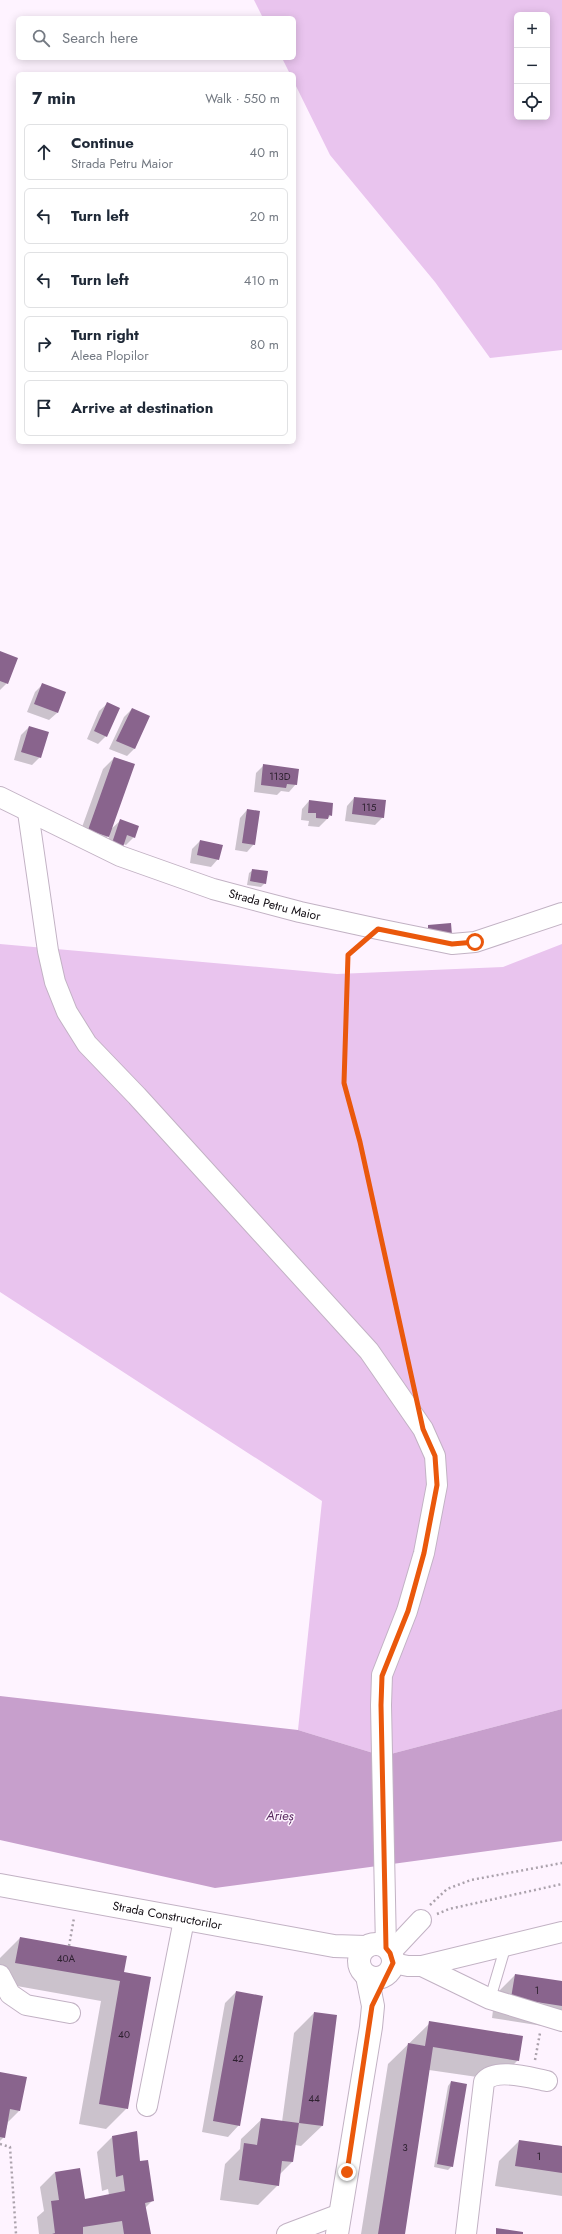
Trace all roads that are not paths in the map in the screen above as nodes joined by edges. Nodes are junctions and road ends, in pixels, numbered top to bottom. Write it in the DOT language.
graph roads {
  1 [pos="0,797"];
  2 [pos="28,812"];
  3 [pos="562,913"];
  4 [pos="0,1885"];
  5 [pos="184,1920"];
  6 [pos="421,1920"];
  7 [pos="562,1932"];
  8 [pos="506,1945"];
  9 [pos="379,1961"];
  10 [pos="422,1966"];
  11 [pos="0,1975"];
  12 [pos="490,1999"];
  13 [pos="70,2014"];
  14 [pos="553,2019"];
  15 [pos="539,2079"];
  16 [pos="147,2106"];
  17 [pos="338,2224"];
  18 [pos="287,2234"];
  19 [pos="466,2234"];
  1 -- 2 [label="street, Strada Petru Maior"];
  2 -- 3 [label="street, Strada Petru Maior"];
  2 -- 9 [label="street"];
  4 -- 5 [label="street, Strada Constructorilor"];
  5 -- 9 [label="street, Strada Constructorilor"];
  5 -- 16 [label="street"];
  6 -- 9 [label="street"];
  7 -- 8 [label="street"];
  8 -- 10 [label="street"];
  8 -- 12 [label="lane"];
  9 -- 10 [label="street"];
  9 -- 17 [label="street"];
  10 -- 12 [label="street"];
  11 -- 13 [label="street"];
  12 -- 14 [label="street"];
  15 -- 19 [label="street"];
  17 -- 18 [label="street"];
}
